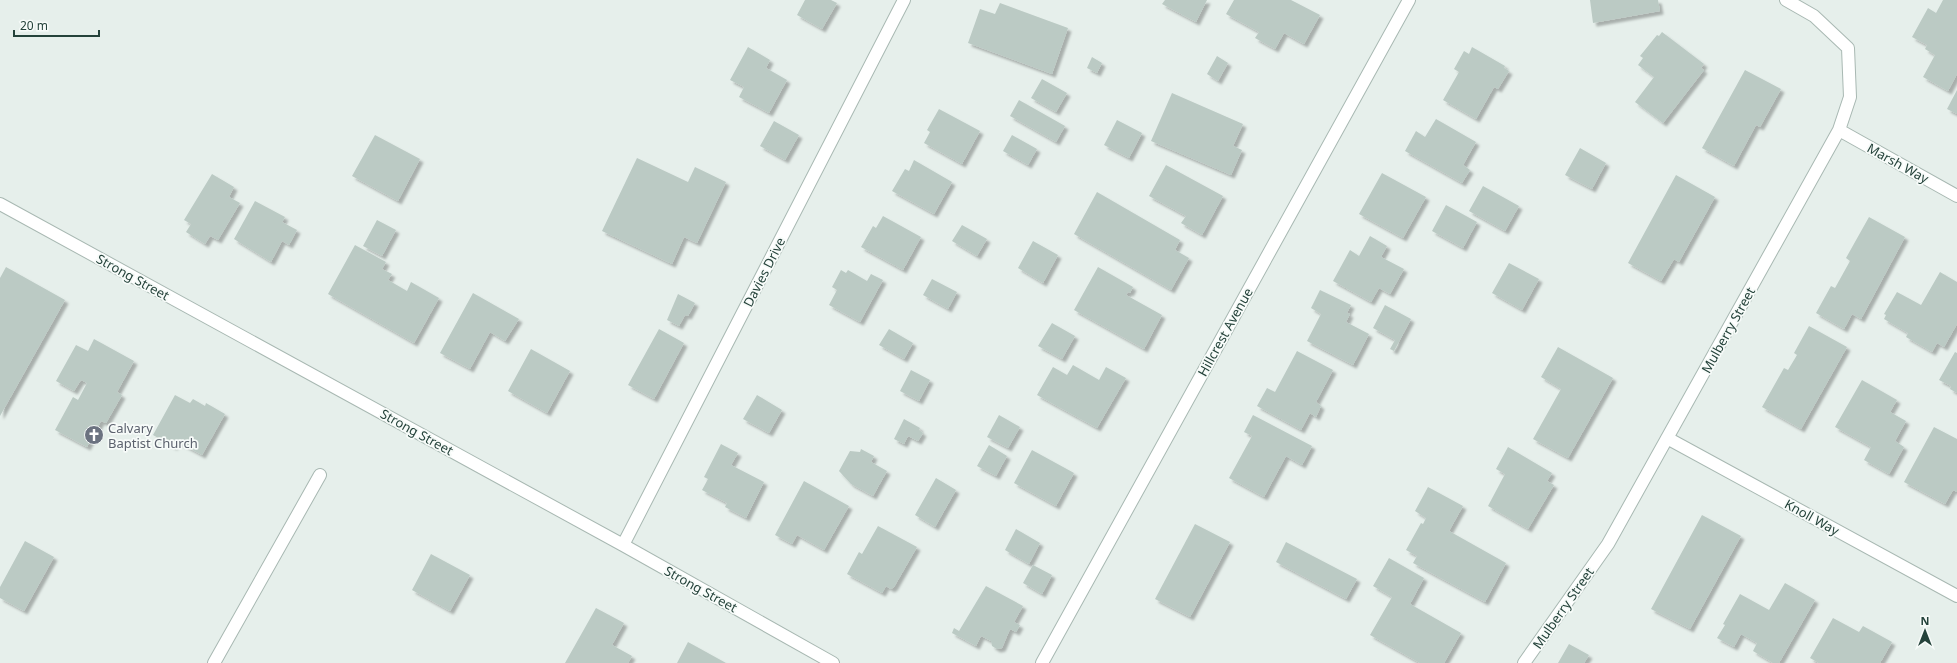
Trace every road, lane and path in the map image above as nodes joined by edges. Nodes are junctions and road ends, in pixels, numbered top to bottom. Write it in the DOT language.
graph roads {
  1 [pos="904,0"];
  2 [pos="1409,0"];
  3 [pos="1786,0"];
  4 [pos="1839,130"];
  5 [pos="1957,196"];
  6 [pos="0,204"];
  7 [pos="1667,438"];
  8 [pos="320,475"];
  9 [pos="623,545"];
  10 [pos="1957,596"];
  11 [pos="214,663"];
  12 [pos="833,663"];
  13 [pos="1042,663"];
  14 [pos="1524,663"];
  1 -- 9 [label="street, Davies Drive"];
  2 -- 13 [label="street, Hillcrest Avenue"];
  3 -- 4 [label="street, Mulberry Street"];
  4 -- 5 [label="street, Marsh Way"];
  4 -- 7 [label="street, Mulberry Street"];
  6 -- 9 [label="street, Strong Street"];
  7 -- 10 [label="street, Knoll Way"];
  7 -- 14 [label="street, Mulberry Street"];
  8 -- 11 [label="street"];
  9 -- 12 [label="street, Strong Street"];
}
